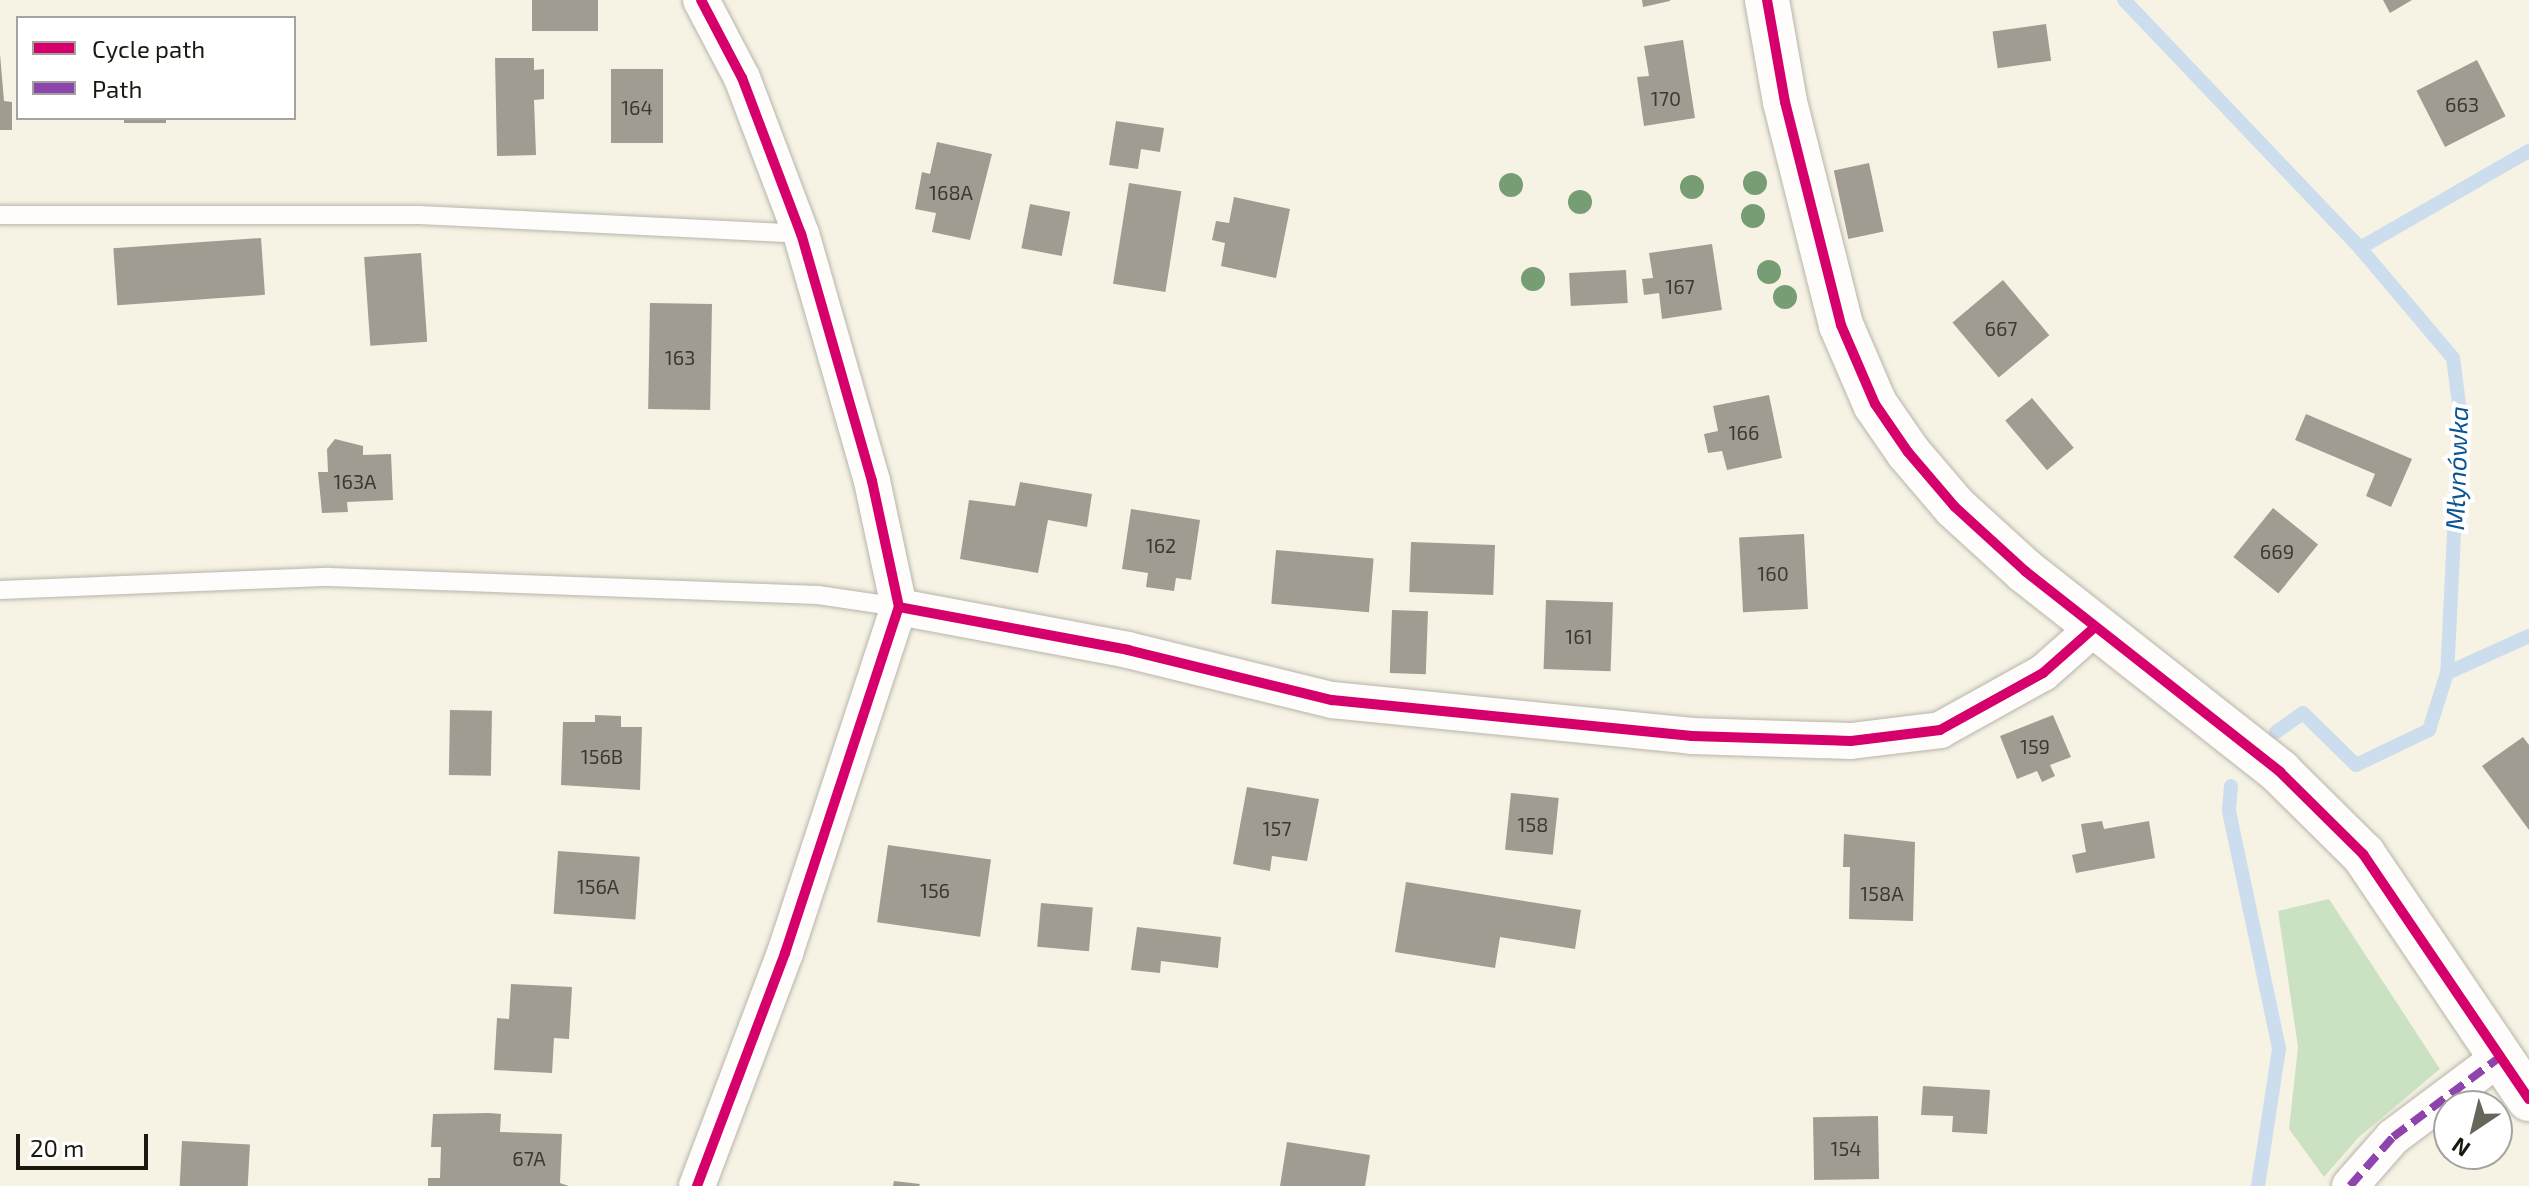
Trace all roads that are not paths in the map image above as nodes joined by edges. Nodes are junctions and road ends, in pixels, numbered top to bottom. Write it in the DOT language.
graph roads {
  1 [pos="701,0"];
  2 [pos="1767,0"];
  3 [pos="0,215"];
  4 [pos="801,234"];
  5 [pos="0,590"];
  6 [pos="899,607"];
  7 [pos="2095,627"];
  8 [pos="2500,1057"];
  9 [pos="2529,1099"];
  10 [pos="697,1186"];
  11 [pos="2350,1186"];
  1 -- 4 [label="street"];
  2 -- 7 [label="street"];
  3 -- 4 [label="lane"];
  4 -- 6 [label="street"];
  5 -- 6 [label="lane"];
  6 -- 7 [label="street"];
  6 -- 10 [label="street"];
  7 -- 8 [label="street"];
  8 -- 9 [label="street"];
  8 -- 11 [label="street"];
}
